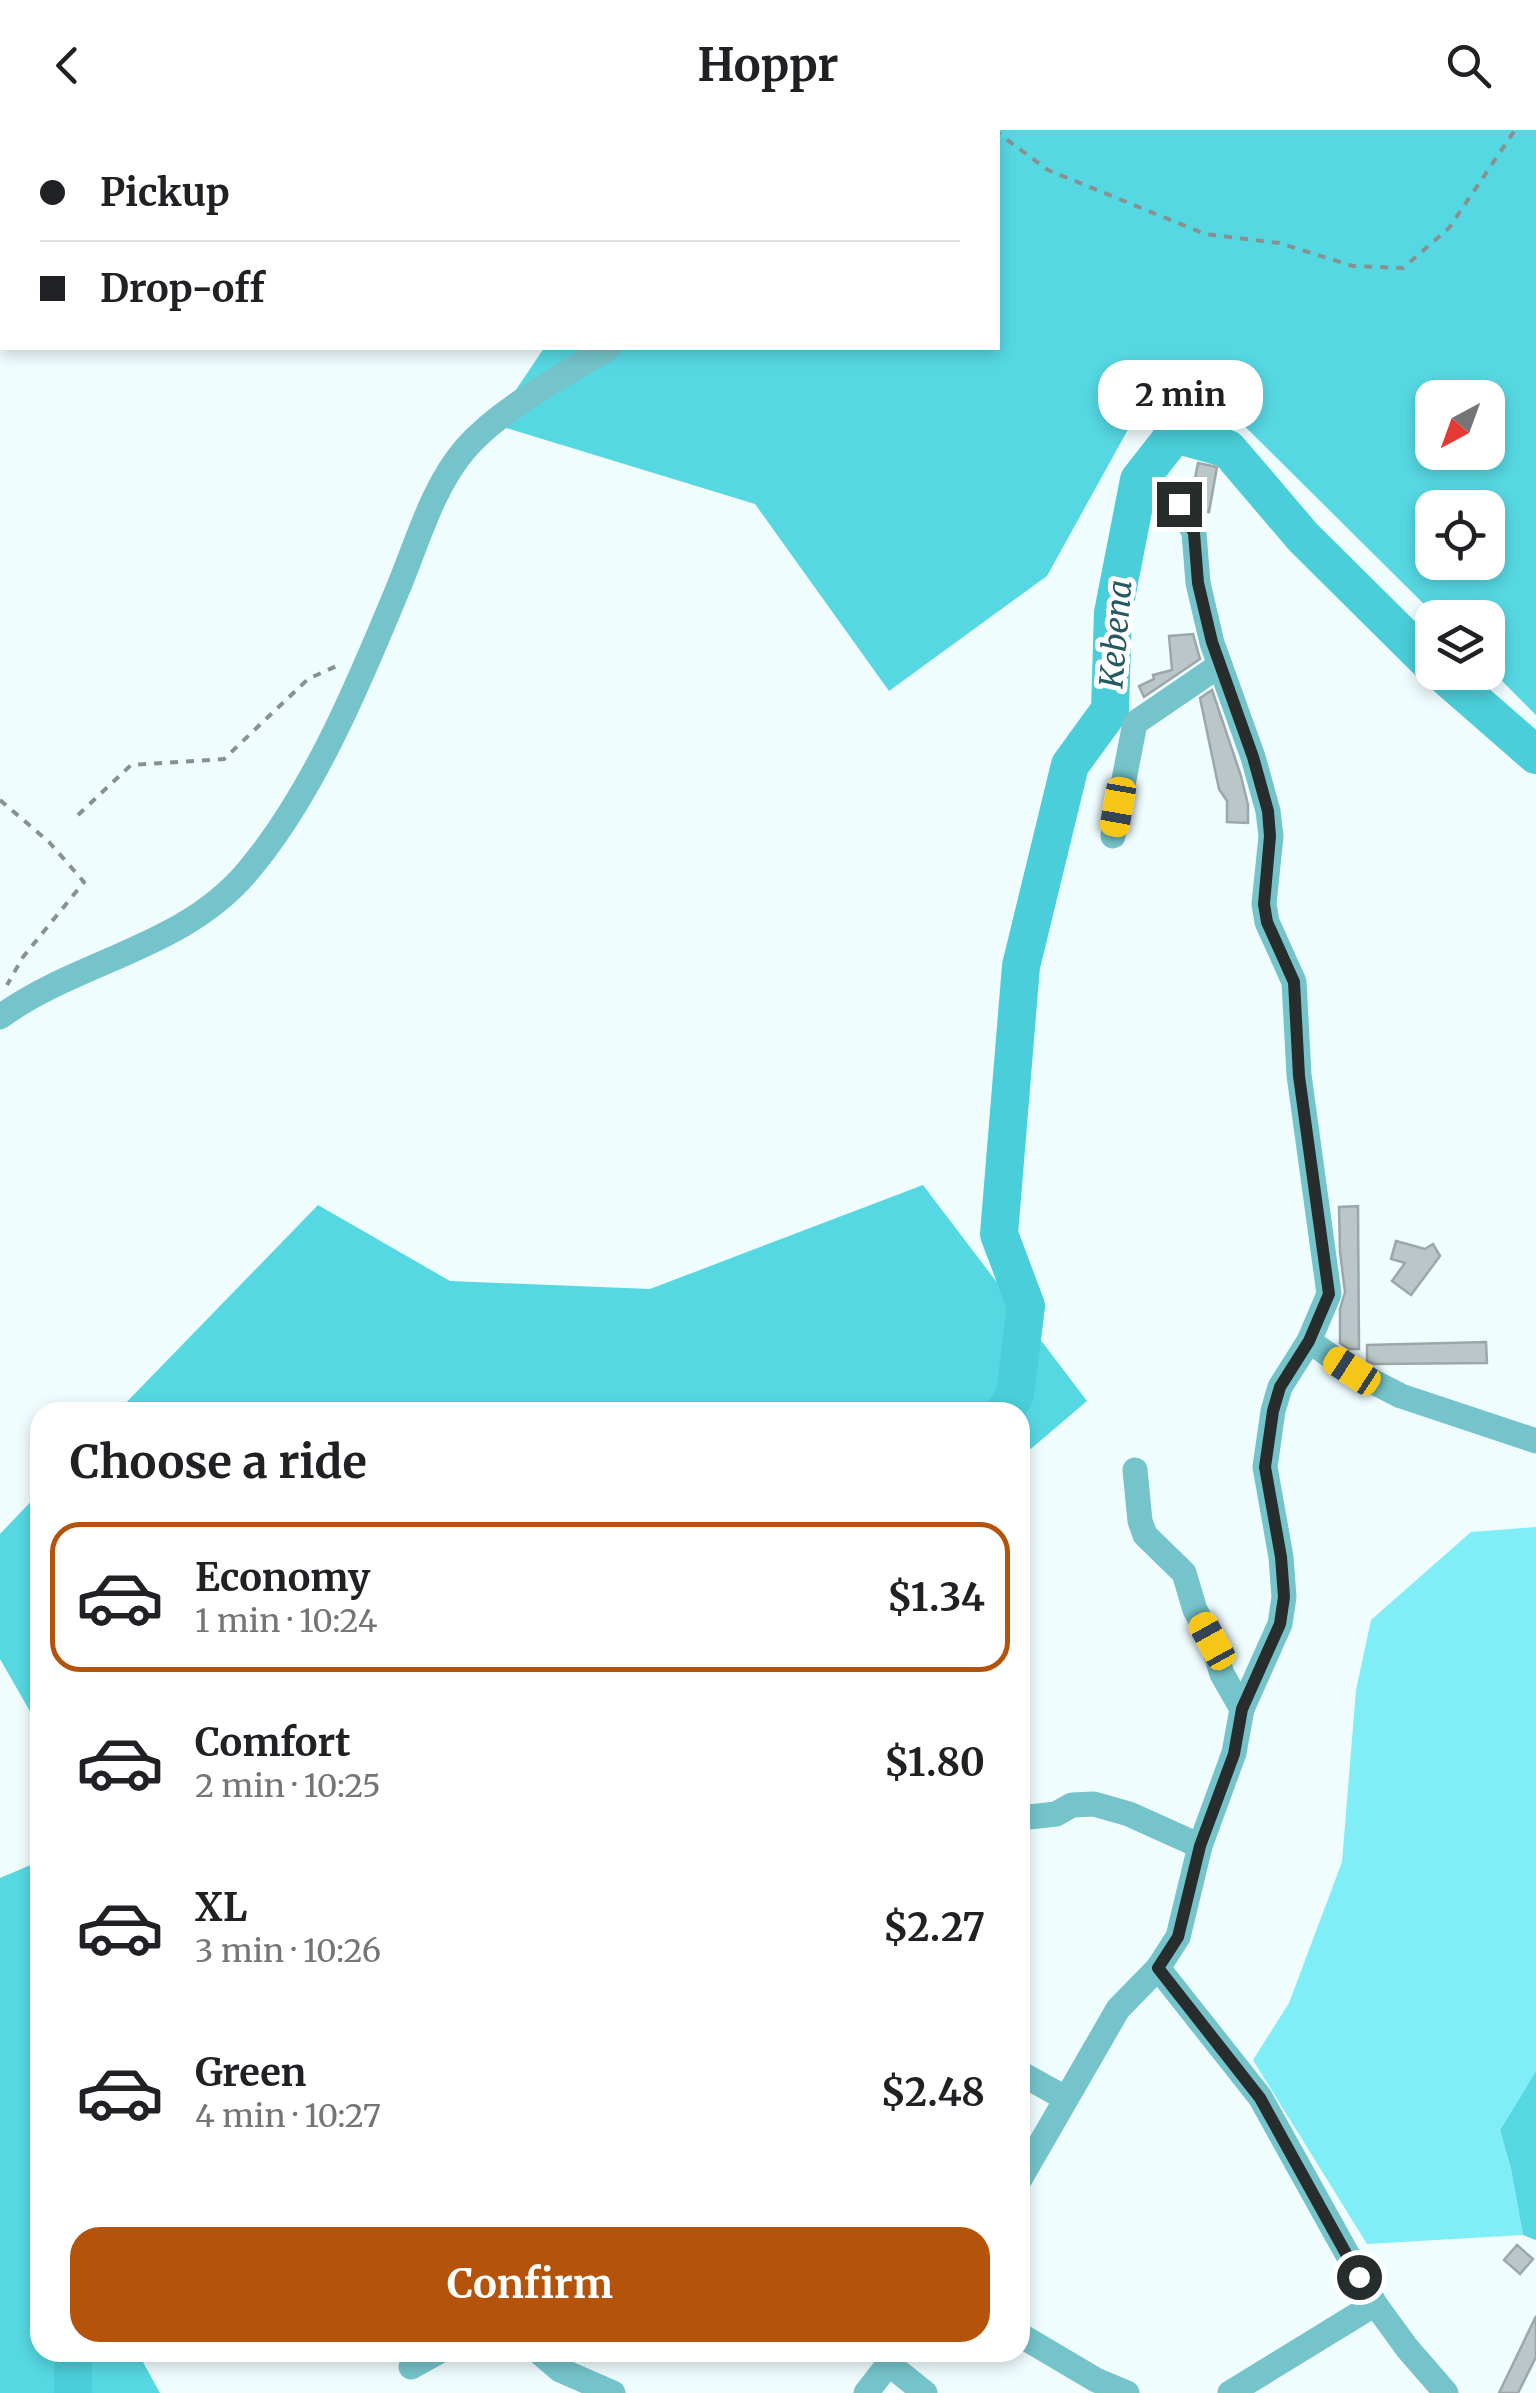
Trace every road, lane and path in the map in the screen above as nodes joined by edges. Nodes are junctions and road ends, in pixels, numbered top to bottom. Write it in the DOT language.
graph roads {
  1 [pos="1516,130"];
  2 [pos="1000,134"];
  3 [pos="606,350"];
  4 [pos="1179,504"];
  5 [pos="373,650"];
  6 [pos="1220,665"];
  7 [pos="0,800"];
  8 [pos="78,815"];
  9 [pos="1113,836"];
  10 [pos="0,998"];
  11 [pos="0,1017"];
  12 [pos="1309,1341"];
  13 [pos="1536,1440"];
  14 [pos="1135,1470"];
  15 [pos="1242,1709"];
  16 [pos="1030,1817"];
  17 [pos="1200,1846"];
  18 [pos="1158,1968"];
  19 [pos="1030,2078"];
  20 [pos="1065,2098"];
  21 [pos="1030,2161"];
  22 [pos="1375,2304"];
  23 [pos="1030,2341"];
  24 [pos="420,2362"];
  25 [pos="551,2362"];
  26 [pos="891,2362"];
  27 [pos="898,2362"];
  28 [pos="410,2368"];
  29 [pos="1443,2392"];
  30 [pos="614,2393"];
  31 [pos="866,2393"];
  32 [pos="925,2393"];
  33 [pos="1127,2393"];
  34 [pos="1230,2393"];
  1 -- 2 [label="path"];
  3 -- 5 [label="street"];
  4 -- 6 [label="street"];
  5 -- 8 [label="path"];
  5 -- 11 [label="street"];
  6 -- 9 [label="street"];
  6 -- 12 [label="street"];
  7 -- 10 [label="path"];
  12 -- 13 [label="street"];
  12 -- 15 [label="street"];
  14 -- 15 [label="street"];
  15 -- 17 [label="street"];
  16 -- 17 [label="street"];
  17 -- 18 [label="street"];
  18 -- 20 [label="street"];
  18 -- 22 [label="street"];
  19 -- 20 [label="street"];
  20 -- 21 [label="street"];
  22 -- 29 [label="street"];
  22 -- 34 [label="street"];
  23 -- 33 [label="street"];
  24 -- 28 [label="street"];
  25 -- 30 [label="street"];
  26 -- 31 [label="street"];
  27 -- 32 [label="street"];
}
